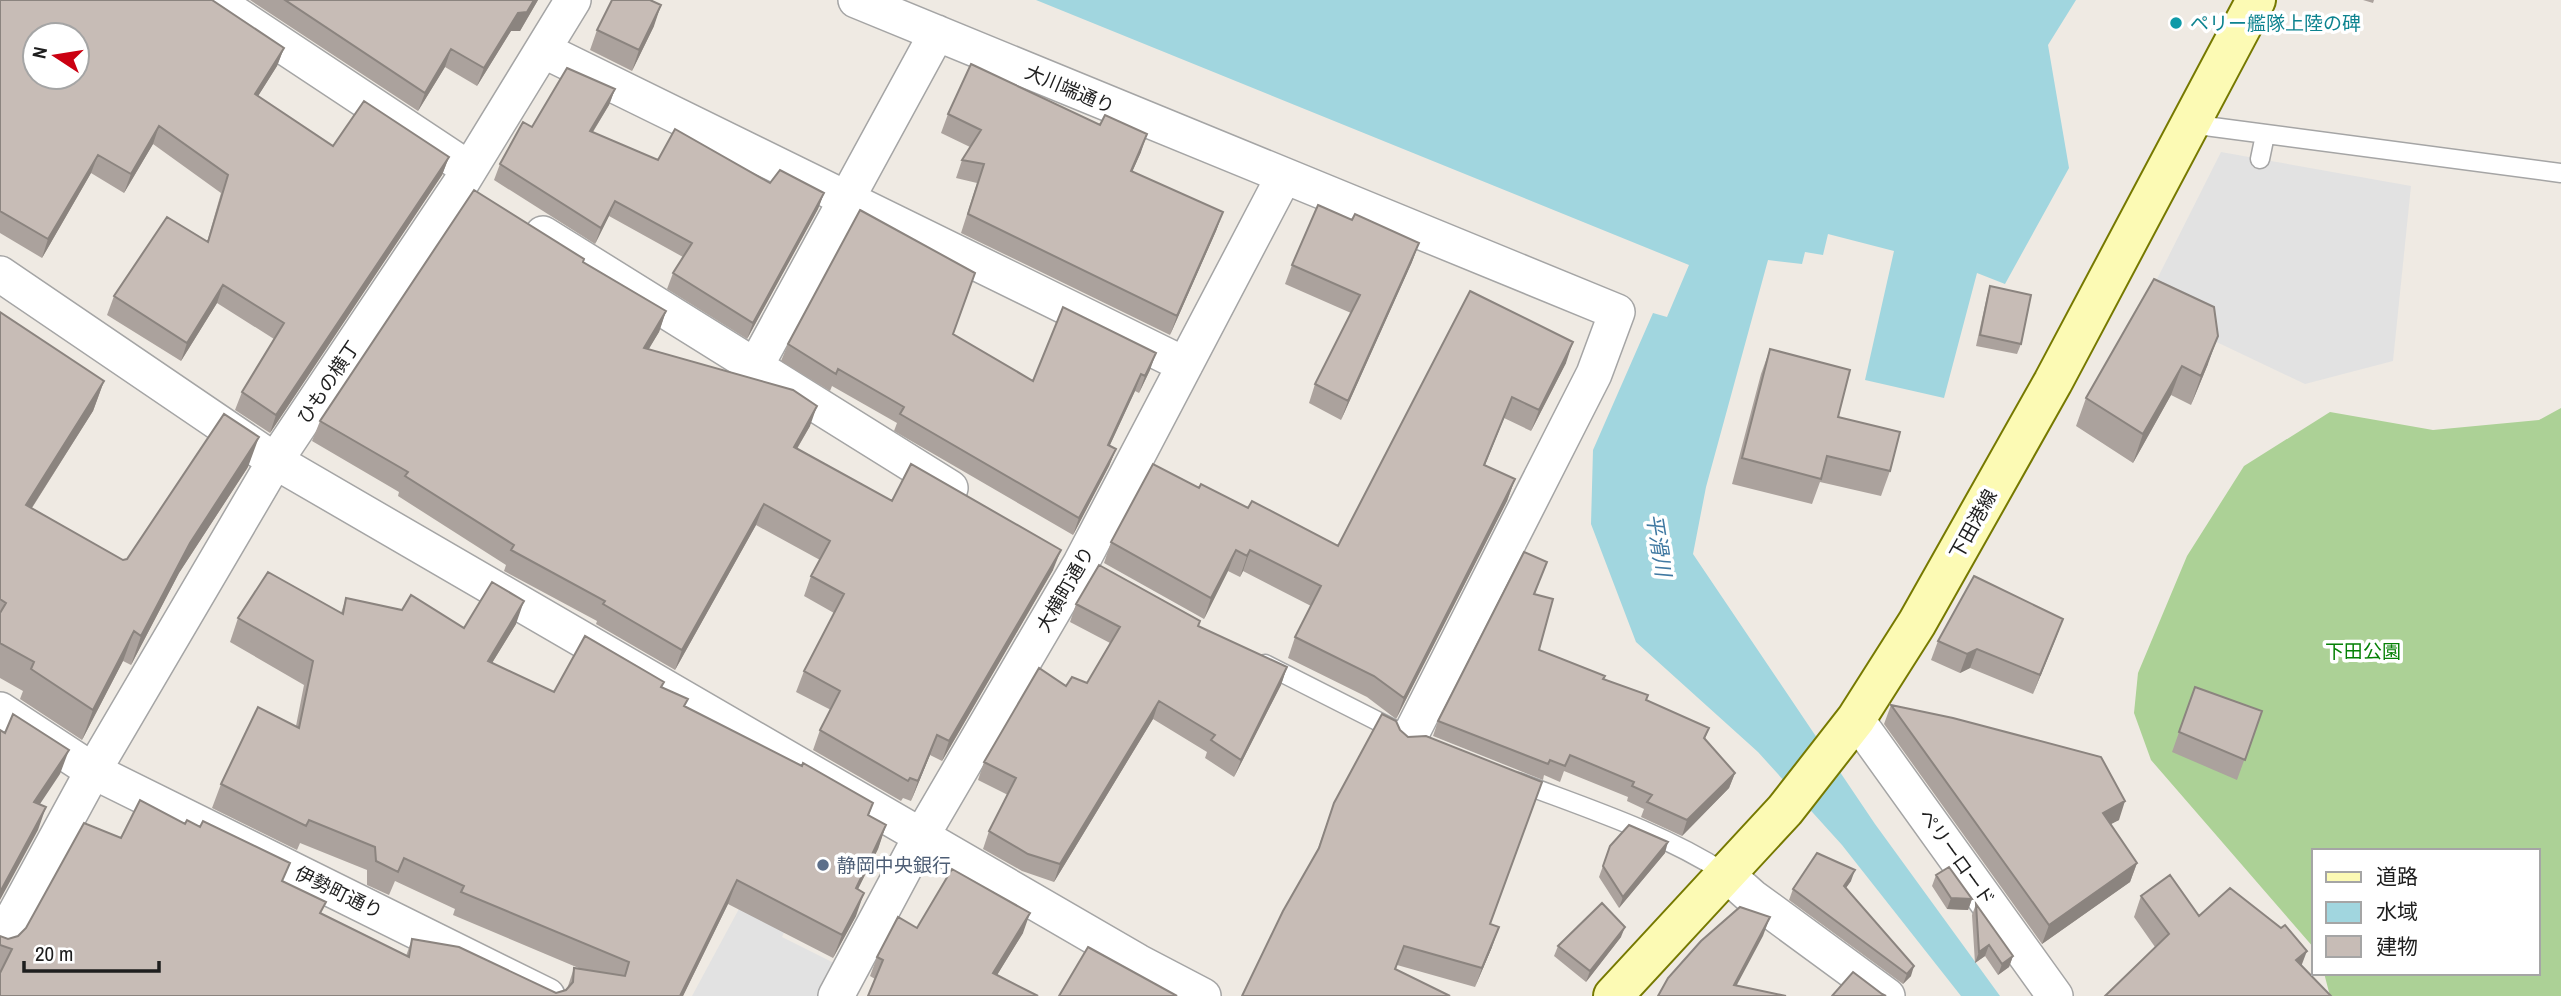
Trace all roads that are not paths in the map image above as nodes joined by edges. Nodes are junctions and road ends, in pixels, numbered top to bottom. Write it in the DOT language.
graph roads {
  1 [pos="214,0"];
  2 [pos="573,0"];
  3 [pos="856,0"];
  4 [pos="2256,0"];
  5 [pos="937,33"];
  6 [pos="543,50"];
  7 [pos="2190,124"];
  8 [pos="2265,135"];
  9 [pos="2260,159"];
  10 [pos="2561,173"];
  11 [pos="1283,178"];
  12 [pos="471,183"];
  13 [pos="847,198"];
  14 [pos="518,219"];
  15 [pos="0,274"];
  16 [pos="1185,365"];
  17 [pos="755,367"];
  18 [pos="275,461"];
  19 [pos="978,505"];
  20 [pos="1248,655"];
  21 [pos="0,710"];
  22 [pos="1849,730"];
  23 [pos="1420,743"];
  24 [pos="93,771"];
  25 [pos="1503,777"];
  26 [pos="922,835"];
  27 [pos="1725,873"];
  28 [pos="0,942"];
  29 [pos="2052,994"];
  30 [pos="547,996"];
  31 [pos="836,996"];
  32 [pos="1203,996"];
  33 [pos="1613,996"];
  34 [pos="1887,996"];
  1 -- 12 [label="street"];
  2 -- 6 [label="street, ひもの横丁"];
  3 -- 5 [label="street, 大川端通り"];
  4 -- 7 [label="main road, 下田港線"];
  5 -- 11 [label="street, 大川端通り"];
  5 -- 13 [label="street"];
  6 -- 12 [label="street, ひもの横丁"];
  6 -- 13 [label="street"];
  7 -- 8 [label="lane"];
  7 -- 22 [label="main road, 下田港線"];
  8 -- 9 [label="lane"];
  8 -- 10 [label="lane"];
  11 -- 16 [label="street, 大横町通り"];
  11 -- 23 [label="street, 大川端通り"];
  12 -- 18 [label="street, ひもの横丁"];
  13 -- 16 [label="street"];
  13 -- 17 [label="street"];
  14 -- 17 [label="street"];
  15 -- 18 [label="street"];
  16 -- 26 [label="street, 大横町通り"];
  17 -- 19 [label="street"];
  18 -- 24 [label="street, ひもの横丁"];
  18 -- 26 [label="street"];
  20 -- 23 [label="lane"];
  21 -- 24 [label="street, 伊勢町通り"];
  22 -- 27 [label="main road, 下田港線"];
  22 -- 29 [label="street, ペリーロード"];
  24 -- 28 [label="street, ひもの横丁"];
  24 -- 30 [label="street, 伊勢町通り"];
  25 -- 27 [label="lane"];
  26 -- 31 [label="street, 大横町通り"];
  26 -- 32 [label="street"];
  27 -- 33 [label="main road, 下田港線"];
  27 -- 34 [label="street"];
}
